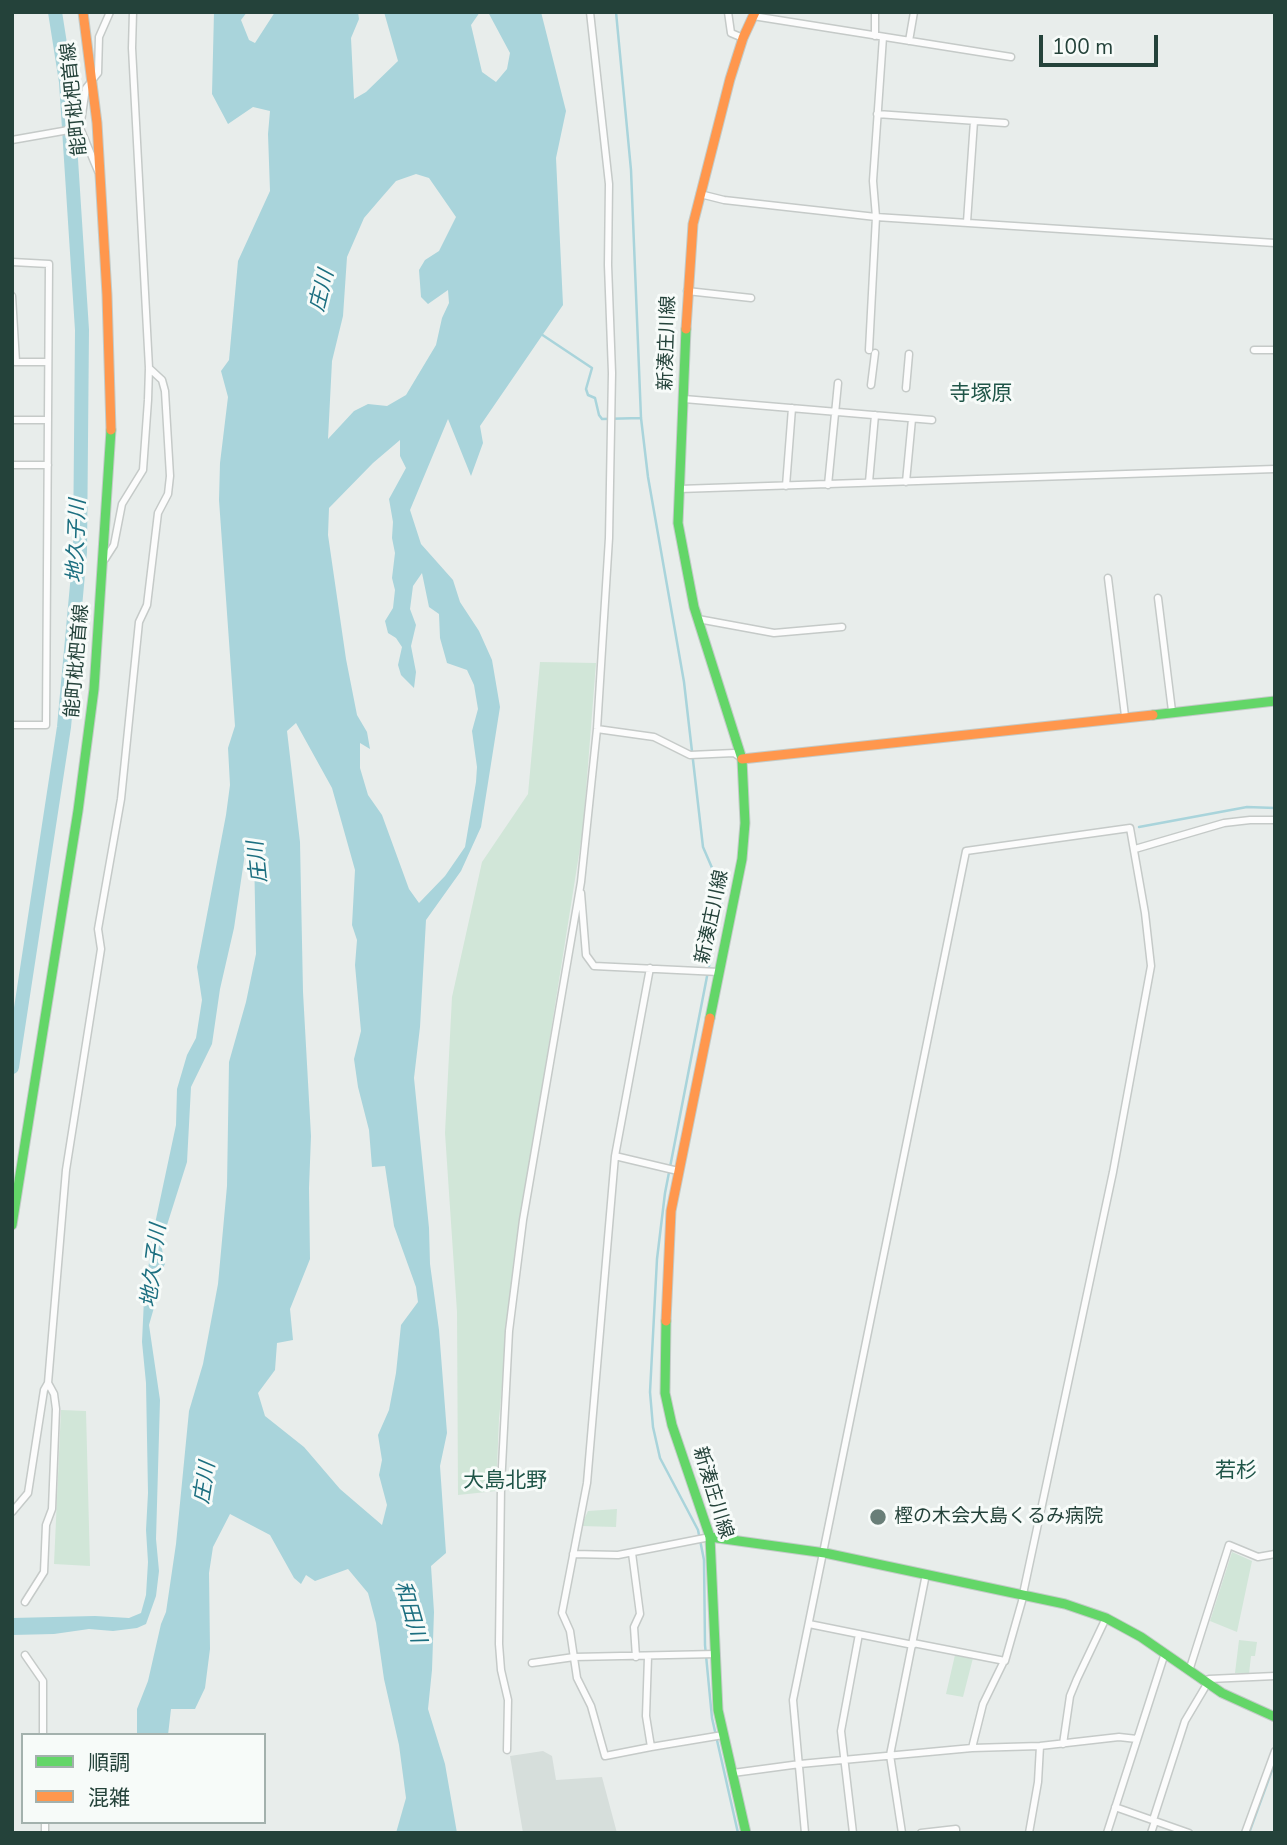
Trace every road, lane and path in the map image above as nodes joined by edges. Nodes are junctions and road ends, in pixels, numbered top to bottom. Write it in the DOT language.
graph roads {
  1 [pos="83,12"];
  2 [pos="110,12"];
  3 [pos="133,12"];
  4 [pos="590,12"];
  5 [pos="728,12"];
  6 [pos="876,12"];
  7 [pos="914,12"];
  8 [pos="754,14"];
  9 [pos="874,36"];
  10 [pos="883,37"];
  11 [pos="743,38"];
  12 [pos="909,41"];
  13 [pos="1011,57"];
  14 [pos="91,79"];
  15 [pos="877,114"];
  16 [pos="974,121"];
  17 [pos="1005,123"];
  18 [pos="80,128"];
  19 [pos="12,140"];
  20 [pos="101,179"];
  21 [pos="700,194"];
  22 [pos="876,217"];
  23 [pos="967,222"];
  24 [pos="1275,243"];
  25 [pos="12,262"];
  26 [pos="687,291"];
  27 [pos="12,296"];
  28 [pos="751,298"];
  29 [pos="13,307"];
  30 [pos="1254,350"];
  31 [pos="1275,350"];
  32 [pos="909,354"];
  33 [pos="14,362"];
  34 [pos="48,362"];
  35 [pos="149,368"];
  36 [pos="838,383"];
  37 [pos="871,385"];
  38 [pos="906,388"];
  39 [pos="684,399"];
  40 [pos="792,408"];
  41 [pos="835,412"];
  42 [pos="875,415"];
  43 [pos="48,419"];
  44 [pos="912,419"];
  45 [pos="12,420"];
  46 [pos="932,420"];
  47 [pos="12,465"];
  48 [pos="48,465"];
  49 [pos="1275,469"];
  50 [pos="869,482"];
  51 [pos="906,482"];
  52 [pos="828,485"];
  53 [pos="786,486"];
  54 [pos="678,489"];
  55 [pos="104,560"];
  56 [pos="1108,578"];
  57 [pos="1158,598"];
  58 [pos="698,619"];
  59 [pos="842,627"];
  60 [pos="1275,701"];
  61 [pos="1172,711"];
  62 [pos="1125,716"];
  63 [pos="12,725"];
  64 [pos="597,729"];
  65 [pos="741,758"];
  66 [pos="1275,820"];
  67 [pos="1135,849"];
  68 [pos="581,882"];
  69 [pos="650,968"];
  70 [pos="719,972"];
  71 [pos="615,1156"];
  72 [pos="678,1171"];
  73 [pos="13,1219"];
  74 [pos="12,1225"];
  75 [pos="48,1383"];
  76 [pos="12,1512"];
  77 [pos="710,1537"];
  78 [pos="632,1553"];
  79 [pos="825,1553"];
  80 [pos="573,1554"];
  81 [pos="1275,1554"];
  82 [pos="926,1574"];
  83 [pos="1024,1594"];
  84 [pos="25,1602"];
  85 [pos="1106,1618"];
  86 [pos="809,1625"];
  87 [pos="859,1634"];
  88 [pos="913,1644"];
  89 [pos="1165,1653"];
  90 [pos="716,1654"];
  91 [pos="25,1655"];
  92 [pos="574,1657"];
  93 [pos="636,1657"];
  94 [pos="648,1657"];
  95 [pos="1004,1661"];
  96 [pos="532,1663"];
  97 [pos="1189,1671"];
  98 [pos="1275,1676"];
  99 [pos="1205,1683"];
  100 [pos="1275,1717"];
  101 [pos="43,1733"];
  102 [pos="723,1735"];
  103 [pos="1137,1739"];
  104 [pos="1063,1744"];
  105 [pos="1040,1746"];
  106 [pos="651,1747"];
  107 [pos="972,1748"];
  108 [pos="507,1750"];
  109 [pos="1275,1751"];
  110 [pos="890,1755"];
  111 [pos="844,1760"];
  112 [pos="800,1764"];
  113 [pos="733,1773"];
  114 [pos="1115,1807"];
  115 [pos="1154,1821"];
  116 [pos="746,1833"];
  117 [pos="805,1833"];
  118 [pos="853,1833"];
  119 [pos="902,1833"];
  120 [pos="921,1833"];
  121 [pos="956,1833"];
  122 [pos="1029,1833"];
  123 [pos="1107,1833"];
  124 [pos="1151,1833"];
  125 [pos="1189,1833"];
  126 [pos="1245,1833"];
  1 -- 14 [label="main road, 能町枇杷首線"];
  2 -- 14 [label="street"];
  3 -- 35 [label="street"];
  4 -- 64 [label="street"];
  5 -- 11 [label="street"];
  6 -- 9 [label="street"];
  7 -- 12 [label="street"];
  8 -- 9 [label="street"];
  8 -- 11 [label="main road, 新湊庄川線"];
  9 -- 10 [label="street"];
  10 -- 12 [label="street"];
  10 -- 15 [label="street"];
  11 -- 21 [label="main road, 新湊庄川線"];
  12 -- 13 [label="street"];
  14 -- 18 [label="street"];
  14 -- 20 [label="main road, 能町枇杷首線"];
  15 -- 16 [label="street"];
  15 -- 22 [label="street"];
  16 -- 17 [label="street"];
  16 -- 23 [label="street"];
  18 -- 19 [label="street"];
  18 -- 20 [label="street"];
  20 -- 55 [label="main road, 能町枇杷首線"];
  21 -- 22 [label="street"];
  21 -- 26 [label="main road, 新湊庄川線"];
  22 -- 23 [label="street"];
  22 -- 37 [label="street"];
  23 -- 24 [label="street"];
  25 -- 34 [label="street"];
  26 -- 28 [label="street"];
  26 -- 39 [label="main road, 新湊庄川線"];
  27 -- 29 [label="street"];
  29 -- 33 [label="street"];
  30 -- 31 [label="street"];
  32 -- 38 [label="street"];
  33 -- 34 [label="street"];
  34 -- 43 [label="street"];
  35 -- 55 [label="street"];
  35 -- 75 [label="street"];
  36 -- 41 [label="street"];
  39 -- 40 [label="street"];
  39 -- 54 [label="main road, 新湊庄川線"];
  40 -- 41 [label="street"];
  40 -- 53 [label="street"];
  41 -- 42 [label="street"];
  41 -- 52 [label="street"];
  42 -- 44 [label="street"];
  42 -- 50 [label="street"];
  43 -- 45 [label="street"];
  43 -- 48 [label="street"];
  44 -- 46 [label="street"];
  44 -- 51 [label="street"];
  47 -- 48 [label="street"];
  48 -- 63 [label="street"];
  49 -- 51 [label="street"];
  50 -- 51 [label="street"];
  50 -- 52 [label="street"];
  52 -- 53 [label="street"];
  53 -- 54 [label="street"];
  54 -- 58 [label="main road, 新湊庄川線"];
  55 -- 73 [label="main road, 能町枇杷首線"];
  56 -- 62 [label="street"];
  57 -- 61 [label="street"];
  58 -- 59 [label="street"];
  58 -- 65 [label="main road, 新湊庄川線"];
  60 -- 61 [label="main road"];
  61 -- 62 [label="main road"];
  62 -- 65 [label="main road"];
  64 -- 65 [label="street"];
  64 -- 68 [label="street"];
  65 -- 70 [label="main road, 新湊庄川線"];
  66 -- 67 [label="street"];
  67 -- 79 [label="street"];
  67 -- 83 [label="street"];
  68 -- 69 [label="street"];
  68 -- 108 [label="street"];
  69 -- 70 [label="street"];
  69 -- 71 [label="street"];
  70 -- 72 [label="main road, 新湊庄川線"];
  71 -- 72 [label="street"];
  71 -- 80 [label="street"];
  72 -- 77 [label="main road, 新湊庄川線"];
  73 -- 74 [label="main road, 能町枇杷首線"];
  75 -- 76 [label="street"];
  75 -- 84 [label="street"];
  77 -- 78 [label="street"];
  77 -- 79 [label="main road"];
  77 -- 90 [label="main road, 新湊庄川線"];
  78 -- 80 [label="street"];
  78 -- 93 [label="street"];
  79 -- 82 [label="main road"];
  79 -- 86 [label="street"];
  80 -- 92 [label="street"];
  81 -- 97 [label="street"];
  82 -- 83 [label="main road"];
  82 -- 88 [label="street"];
  83 -- 85 [label="main road"];
  83 -- 95 [label="street"];
  85 -- 89 [label="main road"];
  85 -- 104 [label="street"];
  86 -- 87 [label="street"];
  86 -- 112 [label="street"];
  87 -- 88 [label="street"];
  87 -- 111 [label="street"];
  88 -- 95 [label="street"];
  88 -- 110 [label="street"];
  89 -- 97 [label="main road"];
  89 -- 103 [label="street"];
  90 -- 94 [label="street"];
  90 -- 102 [label="main road, 新湊庄川線"];
  91 -- 101 [label="street"];
  92 -- 93 [label="street"];
  92 -- 96 [label="street"];
  92 -- 106 [label="street"];
  93 -- 94 [label="street"];
  94 -- 106 [label="street"];
  95 -- 107 [label="street"];
  97 -- 99 [label="main road"];
  98 -- 99 [label="street"];
  99 -- 100 [label="main road"];
  99 -- 115 [label="street"];
  102 -- 106 [label="street"];
  102 -- 113 [label="main road, 新湊庄川線"];
  103 -- 104 [label="street"];
  103 -- 114 [label="street"];
  104 -- 105 [label="street"];
  105 -- 107 [label="street"];
  105 -- 122 [label="street"];
  107 -- 110 [label="street"];
  109 -- 126 [label="street"];
  110 -- 111 [label="street"];
  110 -- 119 [label="street"];
  111 -- 112 [label="street"];
  111 -- 118 [label="street"];
  112 -- 113 [label="street"];
  112 -- 117 [label="street"];
  113 -- 116 [label="main road, 新湊庄川線"];
  114 -- 115 [label="street"];
  114 -- 123 [label="street"];
  115 -- 124 [label="street"];
  115 -- 125 [label="street"];
  120 -- 121 [label="street"];
}
